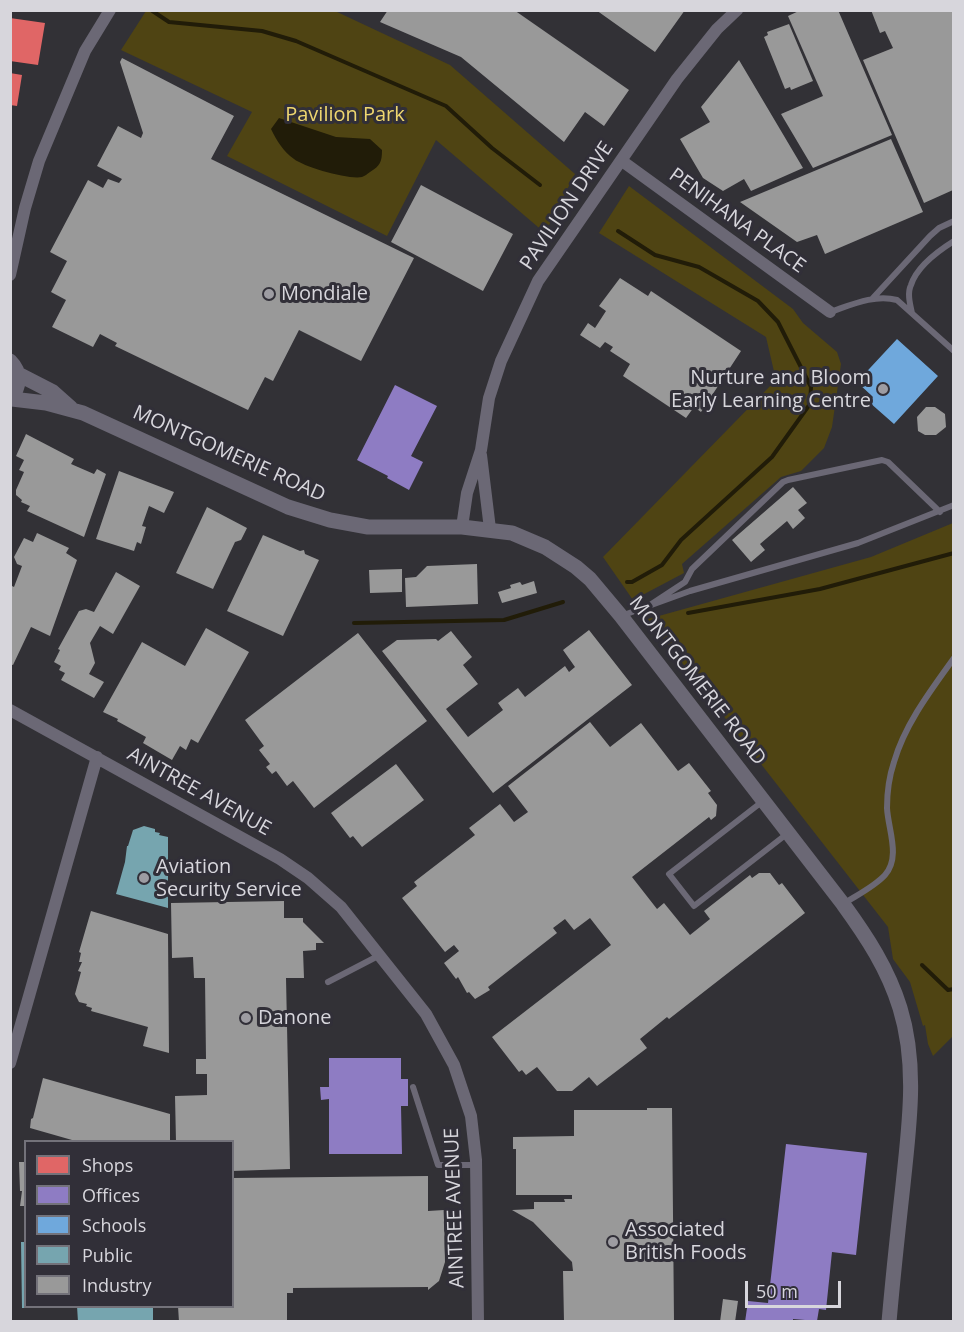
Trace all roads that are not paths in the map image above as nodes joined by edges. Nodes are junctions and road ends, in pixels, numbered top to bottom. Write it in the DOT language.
graph roads {
  1 [pos="110,10"];
  2 [pos="737,10"];
  3 [pos="622,161"];
  4 [pos="954,221"];
  5 [pos="954,241"];
  6 [pos="10,274"];
  7 [pos="872,299"];
  8 [pos="830,312"];
  9 [pos="912,313"];
  10 [pos="954,351"];
  11 [pos="14,368"];
  12 [pos="11,399"];
  13 [pos="73,410"];
  14 [pos="481,450"];
  15 [pos="954,505"];
  16 [pos="940,512"];
  17 [pos="462,528"];
  18 [pos="490,529"];
  19 [pos="650,605"];
  20 [pos="621,616"];
  21 [pos="954,658"];
  22 [pos="10,710"];
  23 [pos="97,757"];
  24 [pos="763,801"];
  25 [pos="788,833"];
  26 [pos="843,904"];
  27 [pos="381,955"];
  28 [pos="327,982"];
  29 [pos="10,1063"];
  30 [pos="413,1087"];
  31 [pos="476,1165"];
  32 [pos="478,1322"];
  33 [pos="888,1322"];
  1 -- 6 [label="street"];
  2 -- 3 [label="street, PAVILION DRIVE"];
  3 -- 8 [label="street, PENIHANA PLACE"];
  3 -- 14 [label="street, PAVILION DRIVE"];
  4 -- 7 [label="lane"];
  5 -- 9 [label="lane"];
  7 -- 8 [label="lane"];
  7 -- 9 [label="lane"];
  9 -- 10 [label="lane"];
  11 -- 12 [label="street"];
  11 -- 13 [label="street, MONTGOMERIE ROAD"];
  12 -- 13 [label="street, MONTGOMERIE ROAD"];
  13 -- 17 [label="street, MONTGOMERIE ROAD"];
  14 -- 17 [label="street, PAVILION DRIVE"];
  14 -- 18 [label="street, PAVILION DRIVE"];
  15 -- 16 [label="lane"];
  16 -- 19 [label="lane"];
  16 -- 19 [label="lane"];
  17 -- 18 [label="street, MONTGOMERIE ROAD"];
  18 -- 20 [label="street, MONTGOMERIE ROAD"];
  19 -- 20 [label="lane"];
  20 -- 24 [label="street, MONTGOMERIE ROAD"];
  21 -- 26 [label="lane"];
  22 -- 23 [label="street, AINTREE AVENUE"];
  23 -- 27 [label="street, AINTREE AVENUE"];
  23 -- 29 [label="street"];
  24 -- 25 [label="street, MONTGOMERIE ROAD"];
  24 -- 25 [label="lane"];
  25 -- 26 [label="street, MONTGOMERIE ROAD"];
  26 -- 33 [label="street, MONTGOMERIE ROAD"];
  27 -- 28 [label="lane"];
  27 -- 31 [label="street, AINTREE AVENUE"];
  30 -- 31 [label="lane"];
  31 -- 32 [label="street, AINTREE AVENUE"];
}
